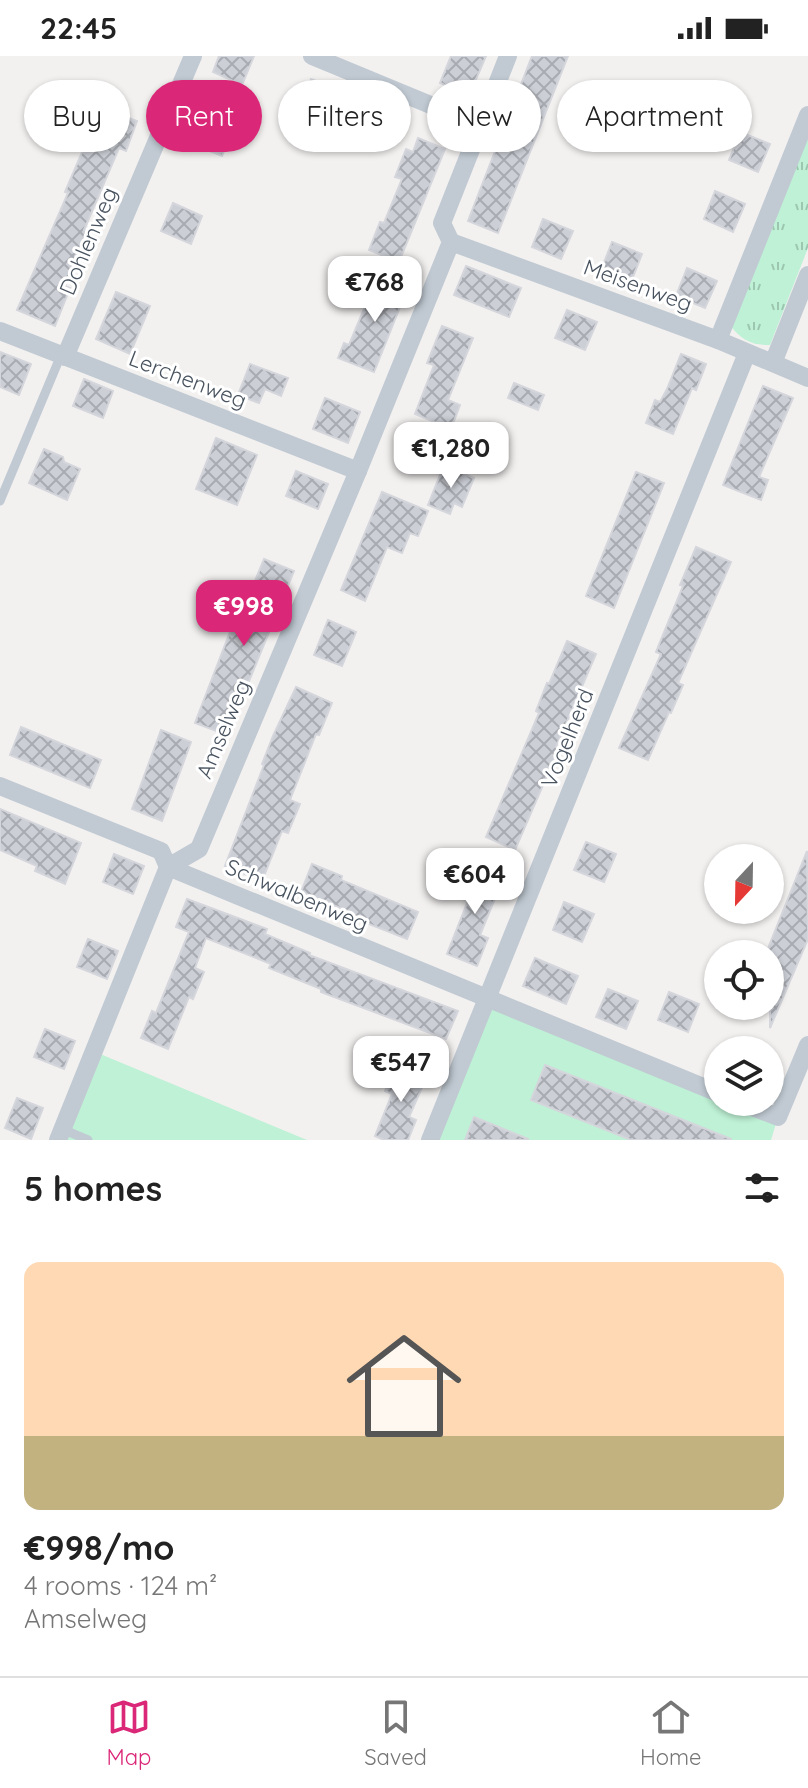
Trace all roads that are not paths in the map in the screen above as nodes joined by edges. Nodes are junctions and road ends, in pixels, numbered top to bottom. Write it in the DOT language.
graph roads {
  1 [pos="193,56"];
  2 [pos="312,56"];
  3 [pos="508,56"];
  4 [pos="498,80"];
  5 [pos="427,104"];
  6 [pos="808,115"];
  7 [pos="469,152"];
  8 [pos="451,242"];
  9 [pos="808,275"];
  10 [pos="0,331"];
  11 [pos="718,340"];
  12 [pos="747,353"];
  13 [pos="63,356"];
  14 [pos="773,363"];
  15 [pos="808,378"];
  16 [pos="358,471"];
  17 [pos="0,501"];
  18 [pos="0,786"];
  19 [pos="168,867"];
  20 [pos="488,1000"];
  21 [pos="808,1045"];
  22 [pos="704,1087"];
  23 [pos="784,1103"];
  24 [pos="60,1135"];
  25 [pos="88,1140"];
  26 [pos="430,1140"];
  1 -- 13 [label="street, Dohlenweg"];
  2 -- 5 [label="street"];
  3 -- 4 [label="street, Amselweg"];
  6 -- 11 [label="street"];
  7 -- 8 [label="street, Amselweg"];
  8 -- 11 [label="street, Meisenweg"];
  8 -- 16 [label="street, Amselweg"];
  9 -- 14 [label="street"];
  10 -- 13 [label="street, Lerchenweg"];
  11 -- 12 [label="street, Meisenweg"];
  12 -- 14 [label="street, Meisenweg"];
  12 -- 20 [label="street, Vogelherd"];
  13 -- 16 [label="street, Lerchenweg"];
  13 -- 17 [label="lane"];
  14 -- 15 [label="street, Meisenweg"];
  16 -- 19 [label="street, Amselweg"];
  18 -- 19 [label="street, Schwalbenweg"];
  19 -- 20 [label="street, Schwalbenweg"];
  19 -- 24 [label="street"];
  20 -- 22 [label="street, Schwalbenweg"];
  20 -- 26 [label="street, Vogelherd"];
  21 -- 23 [label="street"];
  24 -- 25 [label="lane"];
}
